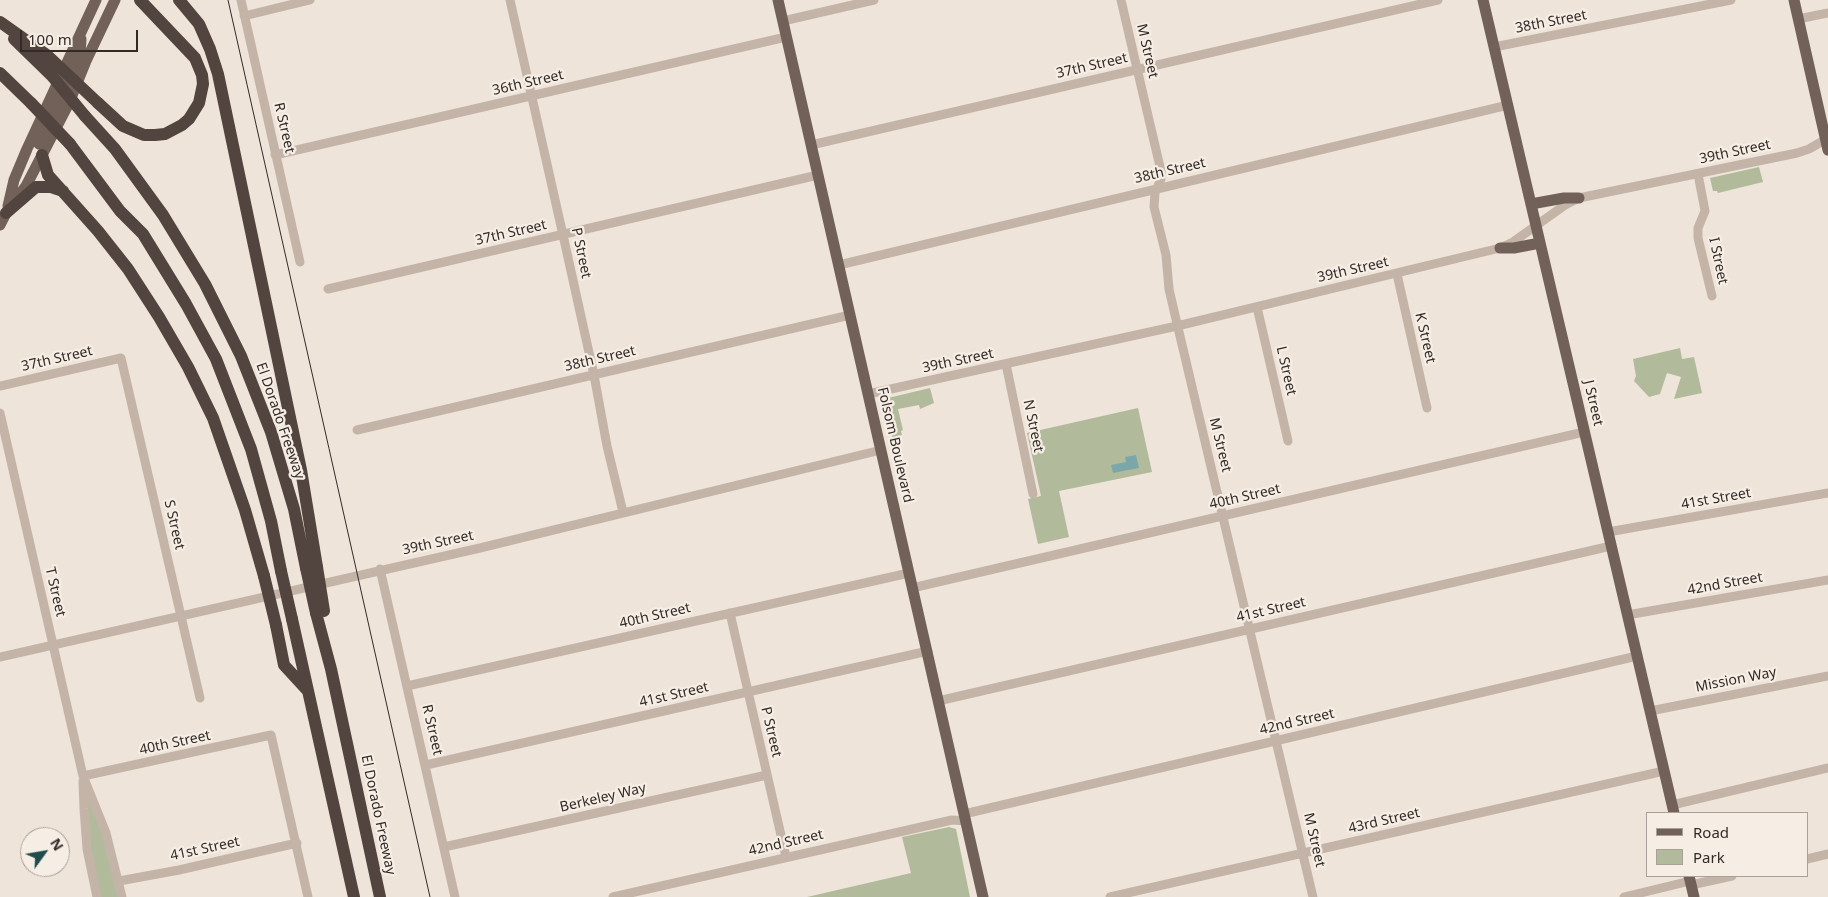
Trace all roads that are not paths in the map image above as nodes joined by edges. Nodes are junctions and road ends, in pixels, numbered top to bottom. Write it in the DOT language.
graph roads {
  1 [pos="96,0"];
  2 [pos="115,0"];
  3 [pos="140,0"];
  4 [pos="179,0"];
  5 [pos="240,0"];
  6 [pos="310,0"];
  7 [pos="510,0"];
  8 [pos="778,0"];
  9 [pos="874,0"];
  10 [pos="1121,0"];
  11 [pos="1438,0"];
  12 [pos="1483,0"];
  13 [pos="1731,0"];
  14 [pos="1794,0"];
  15 [pos="1828,13"];
  16 [pos="244,16"];
  17 [pos="1798,19"];
  18 [pos="783,21"];
  19 [pos="0,23"];
  20 [pos="81,33"];
  21 [pos="786,37"];
  22 [pos="1494,47"];
  23 [pos="1137,69"];
  24 [pos="0,73"];
  25 [pos="532,96"];
  26 [pos="1508,104"];
  27 [pos="1827,143"];
  28 [pos="811,145"];
  29 [pos="42,155"];
  30 [pos="276,155"];
  31 [pos="1698,174"];
  32 [pos="818,175"];
  33 [pos="1156,188"];
  34 [pos="64,192"];
  35 [pos="1579,198"];
  36 [pos="1531,204"];
  37 [pos="6,213"];
  38 [pos="0,225"];
  39 [pos="1536,226"];
  40 [pos="563,235"];
  41 [pos="1540,243"];
  42 [pos="1500,248"];
  43 [pos="300,262"];
  44 [pos="839,265"];
  45 [pos="1396,274"];
  46 [pos="328,289"];
  47 [pos="1712,296"];
  48 [pos="1257,307"];
  49 [pos="850,315"];
  50 [pos="1177,326"];
  51 [pos="121,358"];
  52 [pos="1006,364"];
  53 [pos="594,375"];
  54 [pos="0,386"];
  55 [pos="868,394"];
  56 [pos="1427,408"];
  57 [pos="0,413"];
  58 [pos="356,430"];
  59 [pos="1584,432"];
  60 [pos="1288,441"];
  61 [pos="881,450"];
  62 [pos="1828,493"];
  63 [pos="1033,494"];
  64 [pos="623,512"];
  65 [pos="1223,516"];
  66 [pos="1608,532"];
  67 [pos="1611,546"];
  68 [pos="312,568"];
  69 [pos="380,570"];
  70 [pos="908,573"];
  71 [pos="1828,580"];
  72 [pos="912,588"];
  73 [pos="730,613"];
  74 [pos="1627,615"];
  75 [pos="181,616"];
  76 [pos="1250,629"];
  77 [pos="53,645"];
  78 [pos="928,651"];
  79 [pos="1637,656"];
  80 [pos="0,657"];
  81 [pos="1828,676"];
  82 [pos="407,686"];
  83 [pos="309,692"];
  84 [pos="748,692"];
  85 [pos="200,698"];
  86 [pos="938,701"];
  87 [pos="1650,711"];
  88 [pos="1276,741"];
  89 [pos="426,764"];
  90 [pos="1828,768"];
  91 [pos="1664,771"];
  92 [pos="767,775"];
  93 [pos="84,776"];
  94 [pos="1673,809"];
  95 [pos="965,818"];
  96 [pos="297,843"];
  97 [pos="444,847"];
  98 [pos="1303,854"];
  99 [pos="1828,854"];
  100 [pos="786,857"];
  101 [pos="1808,859"];
  102 [pos="1724,877"];
  103 [pos="119,881"];
  104 [pos="1690,881"];
  105 [pos="97,897"];
  106 [pos="122,897"];
  107 [pos="308,897"];
  108 [pos="354,897"];
  109 [pos="380,897"];
  110 [pos="455,897"];
  111 [pos="612,897"];
  112 [pos="983,897"];
  113 [pos="1110,897"];
  114 [pos="1313,897"];
  115 [pos="1624,897"];
  116 [pos="1694,897"];
  1 -- 20 [label="main road"];
  2 -- 29 [label="main road"];
  3 -- 19 [label="highway, bridge"];
  4 -- 68 [label="highway"];
  5 -- 16 [label="street, R Street"];
  6 -- 16 [label="street"];
  7 -- 25 [label="street, P Street"];
  8 -- 18 [label="main road, Folsom Boulevard"];
  9 -- 18 [label="street"];
  10 -- 23 [label="street, M Street"];
  11 -- 23 [label="street, 37th Street"];
  12 -- 22 [label="main road, J Street"];
  13 -- 22 [label="street, 38th Street"];
  14 -- 17 [label="main road"];
  15 -- 17 [label="street"];
  16 -- 30 [label="street, R Street"];
  17 -- 27 [label="main road"];
  18 -- 21 [label="main road, Folsom Boulevard"];
  19 -- 68 [label="highway, El Dorado Freeway, bridge"];
  20 -- 29 [label="main road"];
  20 -- 37 [label="main road"];
  21 -- 25 [label="street, 36th Street"];
  21 -- 28 [label="main road, Folsom Boulevard"];
  22 -- 26 [label="main road, J Street"];
  23 -- 28 [label="street, 37th Street"];
  23 -- 33 [label="street, M Street"];
  24 -- 83 [label="highway, bridge"];
  25 -- 30 [label="street, 36th Street"];
  25 -- 40 [label="street, P Street"];
  26 -- 33 [label="street, 38th Street"];
  26 -- 36 [label="main road, J Street"];
  27 -- 31 [label="street, 39th Street"];
  28 -- 32 [label="main road, Folsom Boulevard"];
  29 -- 34 [label="highway"];
  29 -- 37 [label="main road"];
  30 -- 43 [label="street, R Street"];
  31 -- 35 [label="street, 39th Street"];
  31 -- 47 [label="street, I Street"];
  32 -- 40 [label="street, 37th Street"];
  32 -- 44 [label="main road, Folsom Boulevard"];
  33 -- 44 [label="street, 38th Street"];
  33 -- 50 [label="street, M Street"];
  34 -- 37 [label="highway"];
  34 -- 83 [label="highway, bridge"];
  35 -- 36 [label="main road"];
  35 -- 39 [label="street, 39th Street"];
  36 -- 39 [label="main road, J Street"];
  37 -- 38 [label="main road"];
  39 -- 41 [label="main road, J Street"];
  39 -- 42 [label="street, 39th Street"];
  40 -- 46 [label="street, 37th Street"];
  40 -- 53 [label="street, P Street"];
  41 -- 42 [label="main road"];
  41 -- 59 [label="main road, J Street"];
  42 -- 45 [label="street, 39th Street"];
  44 -- 49 [label="main road, Folsom Boulevard"];
  45 -- 48 [label="street, 39th Street"];
  45 -- 56 [label="street, K Street"];
  48 -- 50 [label="street, 39th Street"];
  48 -- 60 [label="street, L Street"];
  49 -- 53 [label="street, 38th Street"];
  49 -- 55 [label="main road, Folsom Boulevard"];
  50 -- 52 [label="street, 39th Street"];
  50 -- 65 [label="street, M Street"];
  51 -- 54 [label="street, 37th Street"];
  51 -- 75 [label="street, S Street"];
  52 -- 55 [label="street, 39th Street"];
  52 -- 63 [label="street, N Street"];
  53 -- 58 [label="street, 38th Street"];
  53 -- 64 [label="street, P Street"];
  55 -- 61 [label="main road, Folsom Boulevard"];
  57 -- 77 [label="street, T Street"];
  59 -- 65 [label="street, 40th Street"];
  59 -- 66 [label="main road, J Street"];
  61 -- 64 [label="street, 39th Street"];
  61 -- 70 [label="main road, Folsom Boulevard"];
  62 -- 66 [label="street, 41st Street"];
  64 -- 69 [label="street, 39th Street"];
  65 -- 72 [label="street, 40th Street"];
  65 -- 76 [label="street, M Street"];
  66 -- 67 [label="main road, J Street"];
  67 -- 74 [label="main road, J Street"];
  67 -- 76 [label="street, 41st Street"];
  68 -- 109 [label="highway, El Dorado Freeway, bridge"];
  69 -- 75 [label="street, 39th Street"];
  69 -- 82 [label="street, R Street"];
  70 -- 72 [label="main road, Folsom Boulevard"];
  70 -- 73 [label="street, 40th Street"];
  71 -- 74 [label="street, 42nd Street"];
  72 -- 78 [label="main road, Folsom Boulevard"];
  73 -- 82 [label="street, 40th Street"];
  73 -- 84 [label="street, P Street"];
  74 -- 79 [label="main road, J Street"];
  75 -- 77 [label="street, 39th Street"];
  75 -- 85 [label="street, S Street"];
  76 -- 86 [label="street, 41st Street"];
  76 -- 88 [label="street, M Street"];
  77 -- 80 [label="street, 39th Street"];
  77 -- 93 [label="street, T Street"];
  78 -- 84 [label="street, 41st Street"];
  78 -- 86 [label="main road, Folsom Boulevard"];
  79 -- 87 [label="main road, J Street"];
  79 -- 88 [label="street, 42nd Street"];
  81 -- 87 [label="street, Mission Way"];
  82 -- 89 [label="street, R Street"];
  83 -- 108 [label="highway"];
  84 -- 89 [label="street, 41st Street"];
  84 -- 92 [label="street, P Street"];
  86 -- 95 [label="main road, Folsom Boulevard"];
  87 -- 91 [label="main road, J Street"];
  88 -- 95 [label="street, 42nd Street"];
  88 -- 98 [label="street, M Street"];
  89 -- 97 [label="street, R Street"];
  90 -- 94 [label="street"];
  91 -- 94 [label="main road, J Street"];
  91 -- 98 [label="street, 43rd Street"];
  92 -- 97 [label="street, Berkeley Way"];
  92 -- 100 [label="street, P Street"];
  93 -- 96 [label="street, 40th Street"];
  93 -- 103 [label="street, T Street"];
  93 -- 105 [label="street, T Street"];
  95 -- 100 [label="street, 42nd Street"];
  95 -- 112 [label="main road, Folsom Boulevard"];
  96 -- 103 [label="street, 41st Street"];
  96 -- 107 [label="street"];
  97 -- 110 [label="street, R Street"];
  98 -- 113 [label="street, 43rd Street"];
  98 -- 114 [label="street, M Street"];
  99 -- 101 [label="street"];
  100 -- 111 [label="street, 42nd Street"];
  102 -- 104 [label="street"];
  103 -- 106 [label="street, T Street"];
  104 -- 115 [label="street"];
  104 -- 116 [label="main road"];
}
